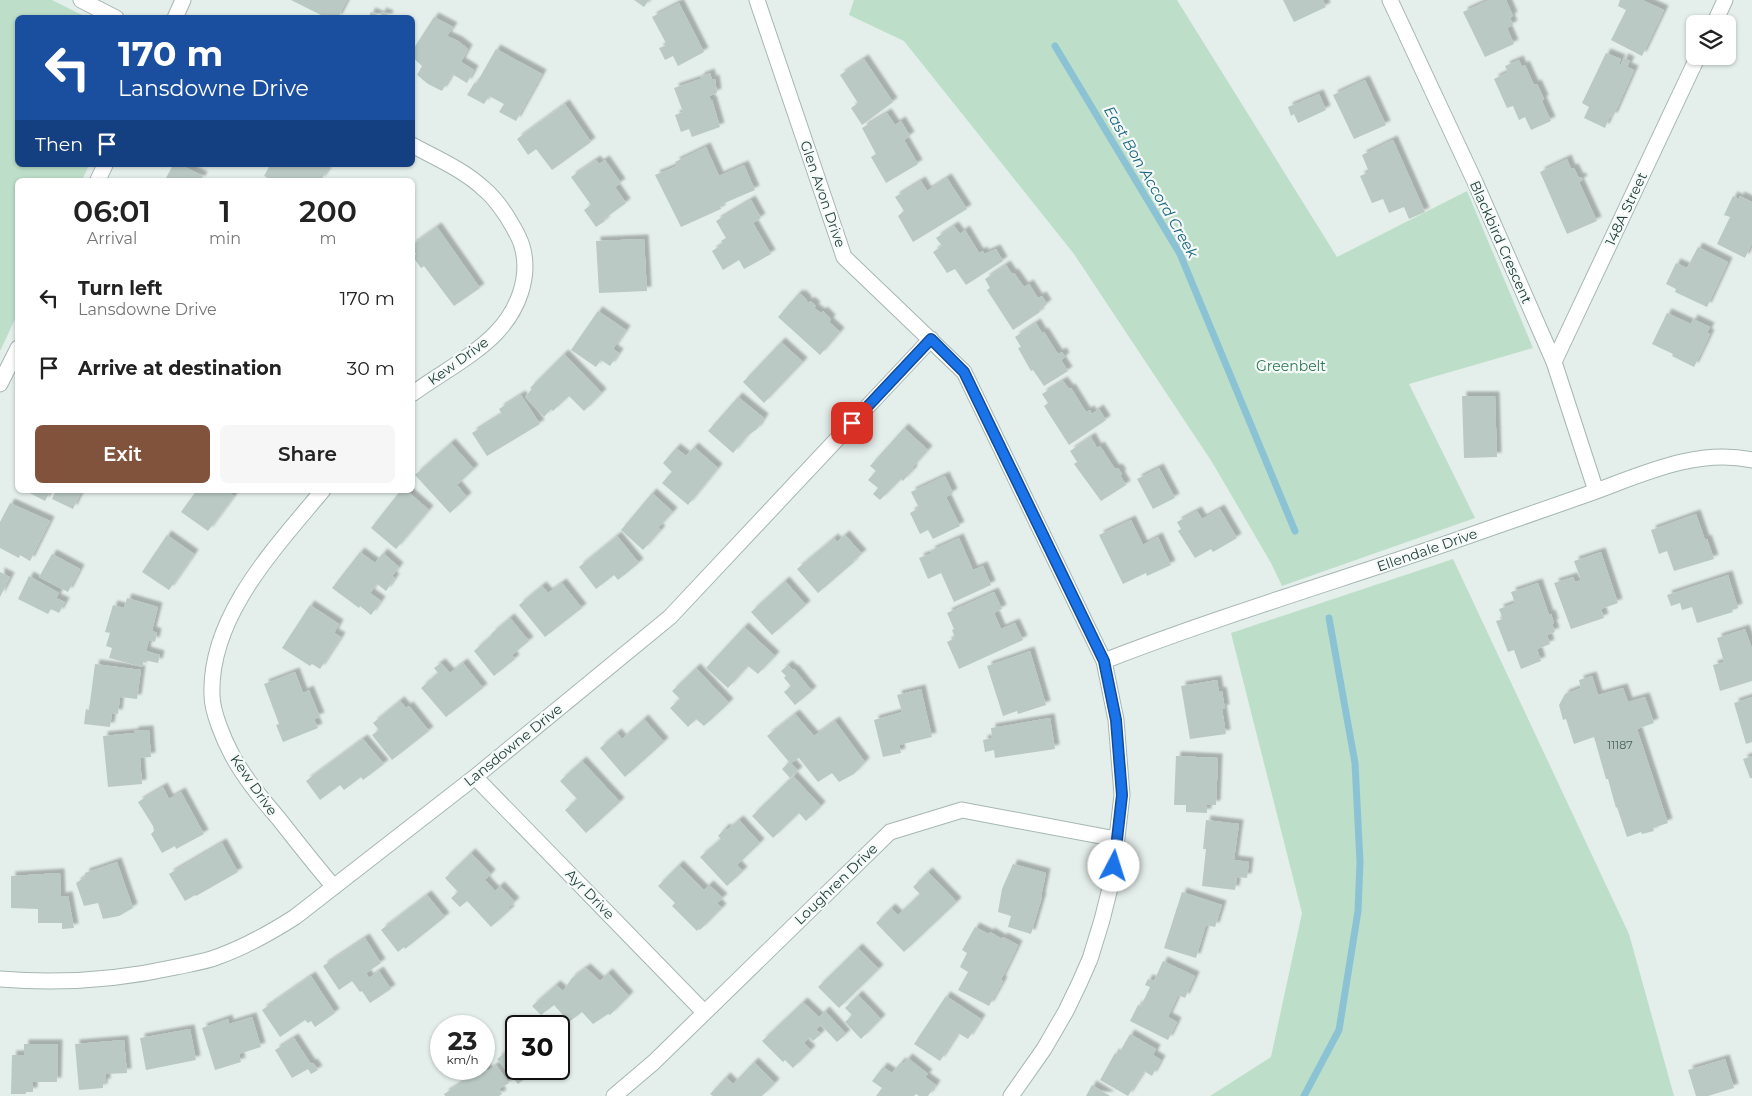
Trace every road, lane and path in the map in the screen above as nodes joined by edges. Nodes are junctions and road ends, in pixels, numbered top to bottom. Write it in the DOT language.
graph roads {
  1 [pos="81,0"];
  2 [pos="183,0"];
  3 [pos="757,0"];
  4 [pos="1390,0"];
  5 [pos="1725,0"];
  6 [pos="110,15"];
  7 [pos="176,15"];
  8 [pos="1718,15"];
  9 [pos="1694,65"];
  10 [pos="415,147"];
  11 [pos="931,339"];
  12 [pos="15,354"];
  13 [pos="1554,362"];
  14 [pos="0,384"];
  15 [pos="415,392"];
  16 [pos="1752,460"];
  17 [pos="1596,491"];
  18 [pos="321,493"];
  19 [pos="1104,661"];
  20 [pos="475,776"];
  21 [pos="1116,839"];
  22 [pos="334,887"];
  23 [pos="0,980"];
  24 [pos="704,1012"];
  25 [pos="614,1096"];
  26 [pos="1011,1096"];
  1 -- 6 [label="street"];
  2 -- 7 [label="street"];
  3 -- 11 [label="street, Glen Avon Drive"];
  4 -- 13 [label="street, Blackbird Crescent"];
  5 -- 8 [label="street"];
  9 -- 13 [label="street, 148A Street"];
  10 -- 15 [label="street, Kew Drive"];
  11 -- 19 [label="street, Glen Avon Drive"];
  11 -- 20 [label="street, Lansdowne Drive"];
  12 -- 14 [label="street"];
  13 -- 17 [label="street, Blackbird Crescent"];
  16 -- 17 [label="street, Ellendale Drive"];
  17 -- 19 [label="street, Ellendale Drive"];
  18 -- 22 [label="street, Kew Drive"];
  19 -- 21 [label="street, Glen Avon Drive"];
  20 -- 22 [label="street, Lansdowne Drive"];
  20 -- 24 [label="street, Ayr Drive"];
  21 -- 24 [label="street, Loughren Drive"];
  21 -- 26 [label="street, Glen Avon Drive"];
  22 -- 23 [label="street, Lansdowne Drive"];
  24 -- 25 [label="street, Loughren Drive"];
}
